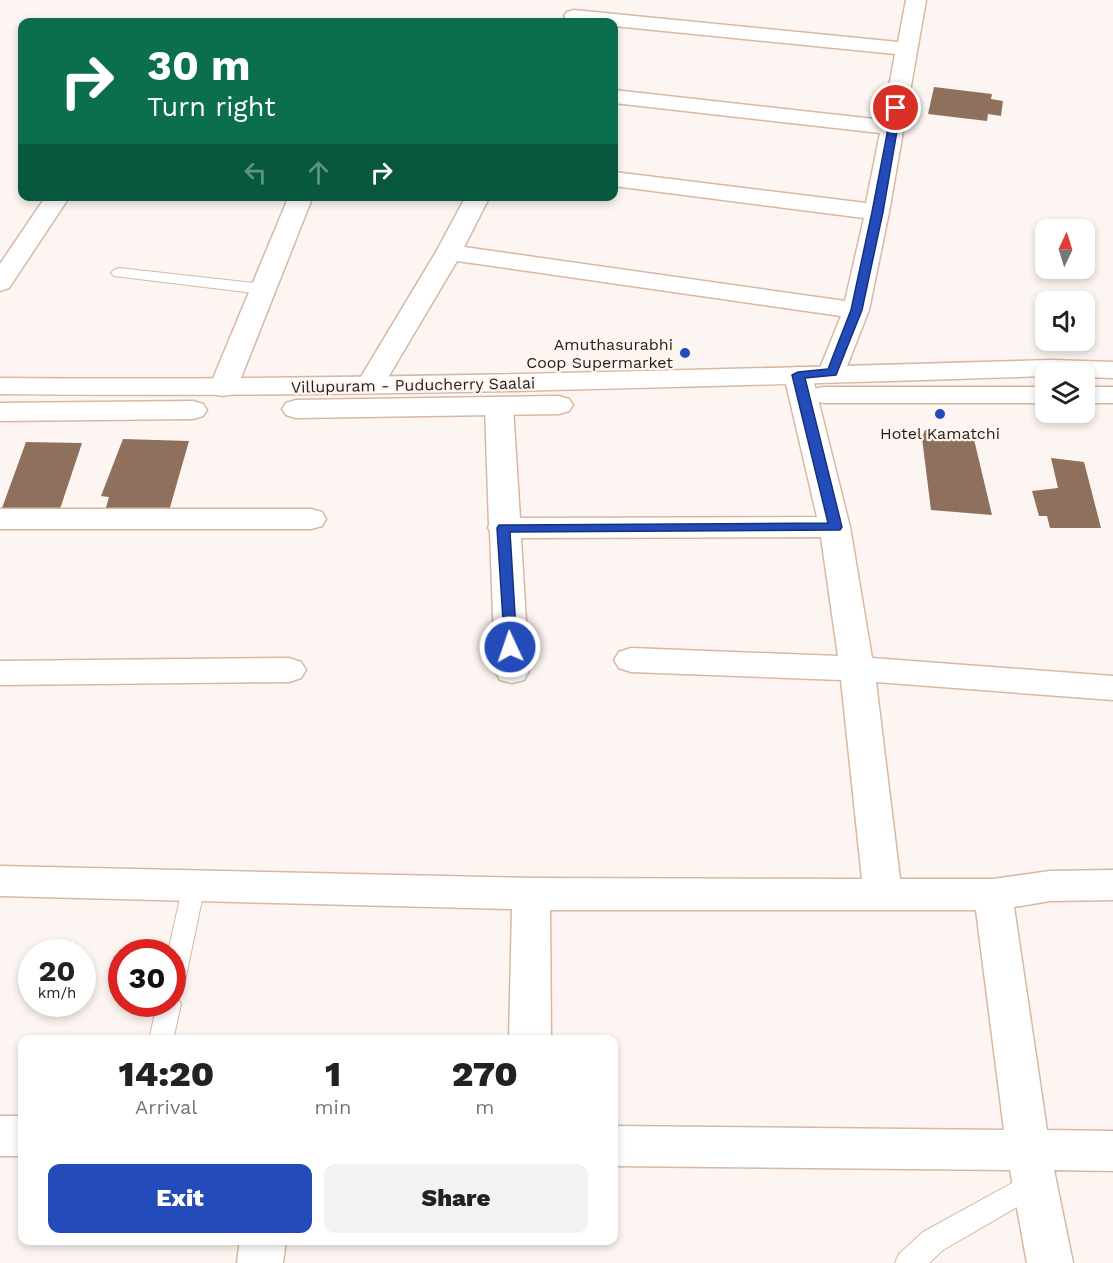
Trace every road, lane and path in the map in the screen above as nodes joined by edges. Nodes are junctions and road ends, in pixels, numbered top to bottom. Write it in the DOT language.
graph roads {
  1 [pos="916,0"];
  2 [pos="576,13"];
  3 [pos="907,49"];
  4 [pos="618,96"];
  5 [pos="892,128"];
  6 [pos="618,180"];
  7 [pos="54,201"];
  8 [pos="299,201"];
  9 [pos="475,201"];
  10 [pos="878,212"];
  11 [pos="449,252"];
  12 [pos="119,273"];
  13 [pos="0,284"];
  14 [pos="263,289"];
  15 [pos="856,310"];
  16 [pos="1113,370"];
  17 [pos="832,373"];
  18 [pos="370,385"];
  19 [pos="801,385"];
  20 [pos="0,386"];
  21 [pos="223,388"];
  22 [pos="1035,395"];
  23 [pos="1095,395"];
  24 [pos="1113,395"];
  25 [pos="499,407"];
  26 [pos="0,412"];
  27 [pos="0,519"];
  28 [pos="311,519"];
  29 [pos="835,527"];
  30 [pos="503,528"];
  31 [pos="631,660"];
  32 [pos="857,669"];
  33 [pos="289,670"];
  34 [pos="512,671"];
  35 [pos="0,673"];
  36 [pos="1113,688"];
  37 [pos="0,881"];
  38 [pos="194,885"];
  39 [pos="1113,885"];
  40 [pos="531,894"];
  41 [pos="884,894"];
  42 [pos="993,895"];
  43 [pos="182,939"];
  44 [pos="166,1017"];
  45 [pos="162,1035"];
  46 [pos="530,1035"];
  47 [pos="0,1136"];
  48 [pos="18,1136"];
  49 [pos="618,1146"];
  50 [pos="1113,1151"];
  51 [pos="1031,1167"];
  52 [pos="262,1245"];
  53 [pos="260,1263"];
  54 [pos="909,1263"];
  55 [pos="1050,1263"];
  1 -- 3 [label="main road"];
  2 -- 3 [label="main road"];
  3 -- 5 [label="main road"];
  4 -- 5 [label="main road"];
  5 -- 10 [label="main road"];
  6 -- 10 [label="main road"];
  7 -- 13 [label="main road"];
  8 -- 14 [label="main road"];
  9 -- 11 [label="main road"];
  10 -- 15 [label="main road"];
  11 -- 15 [label="main road"];
  11 -- 18 [label="main road"];
  12 -- 14 [label="lane"];
  14 -- 21 [label="main road"];
  15 -- 17 [label="main road"];
  16 -- 17 [label="main road, Villupuram - Puducherry Saalai"];
  17 -- 19 [label="main road, Villupuram - Puducherry Saalai"];
  18 -- 19 [label="main road, Villupuram - Puducherry Saalai"];
  18 -- 21 [label="main road, Villupuram - Puducherry Saalai"];
  19 -- 22 [label="main road"];
  19 -- 25 [label="main road"];
  19 -- 29 [label="main road"];
  20 -- 21 [label="main road, Villupuram - Puducherry Saalai"];
  23 -- 24 [label="main road"];
  25 -- 26 [label="main road"];
  25 -- 30 [label="main road"];
  27 -- 28 [label="main road"];
  29 -- 30 [label="main road"];
  29 -- 32 [label="main road"];
  30 -- 34 [label="main road"];
  31 -- 32 [label="main road"];
  32 -- 36 [label="main road"];
  32 -- 41 [label="main road"];
  33 -- 35 [label="main road"];
  37 -- 38 [label="main road"];
  38 -- 40 [label="main road"];
  38 -- 43 [label="lane"];
  39 -- 42 [label="main road"];
  40 -- 41 [label="main road"];
  40 -- 46 [label="main road"];
  41 -- 42 [label="main road"];
  42 -- 51 [label="main road"];
  44 -- 45 [label="lane"];
  47 -- 48 [label="main road"];
  49 -- 51 [label="main road"];
  50 -- 51 [label="main road"];
  51 -- 54 [label="lane"];
  51 -- 55 [label="main road"];
  52 -- 53 [label="main road"];
}
